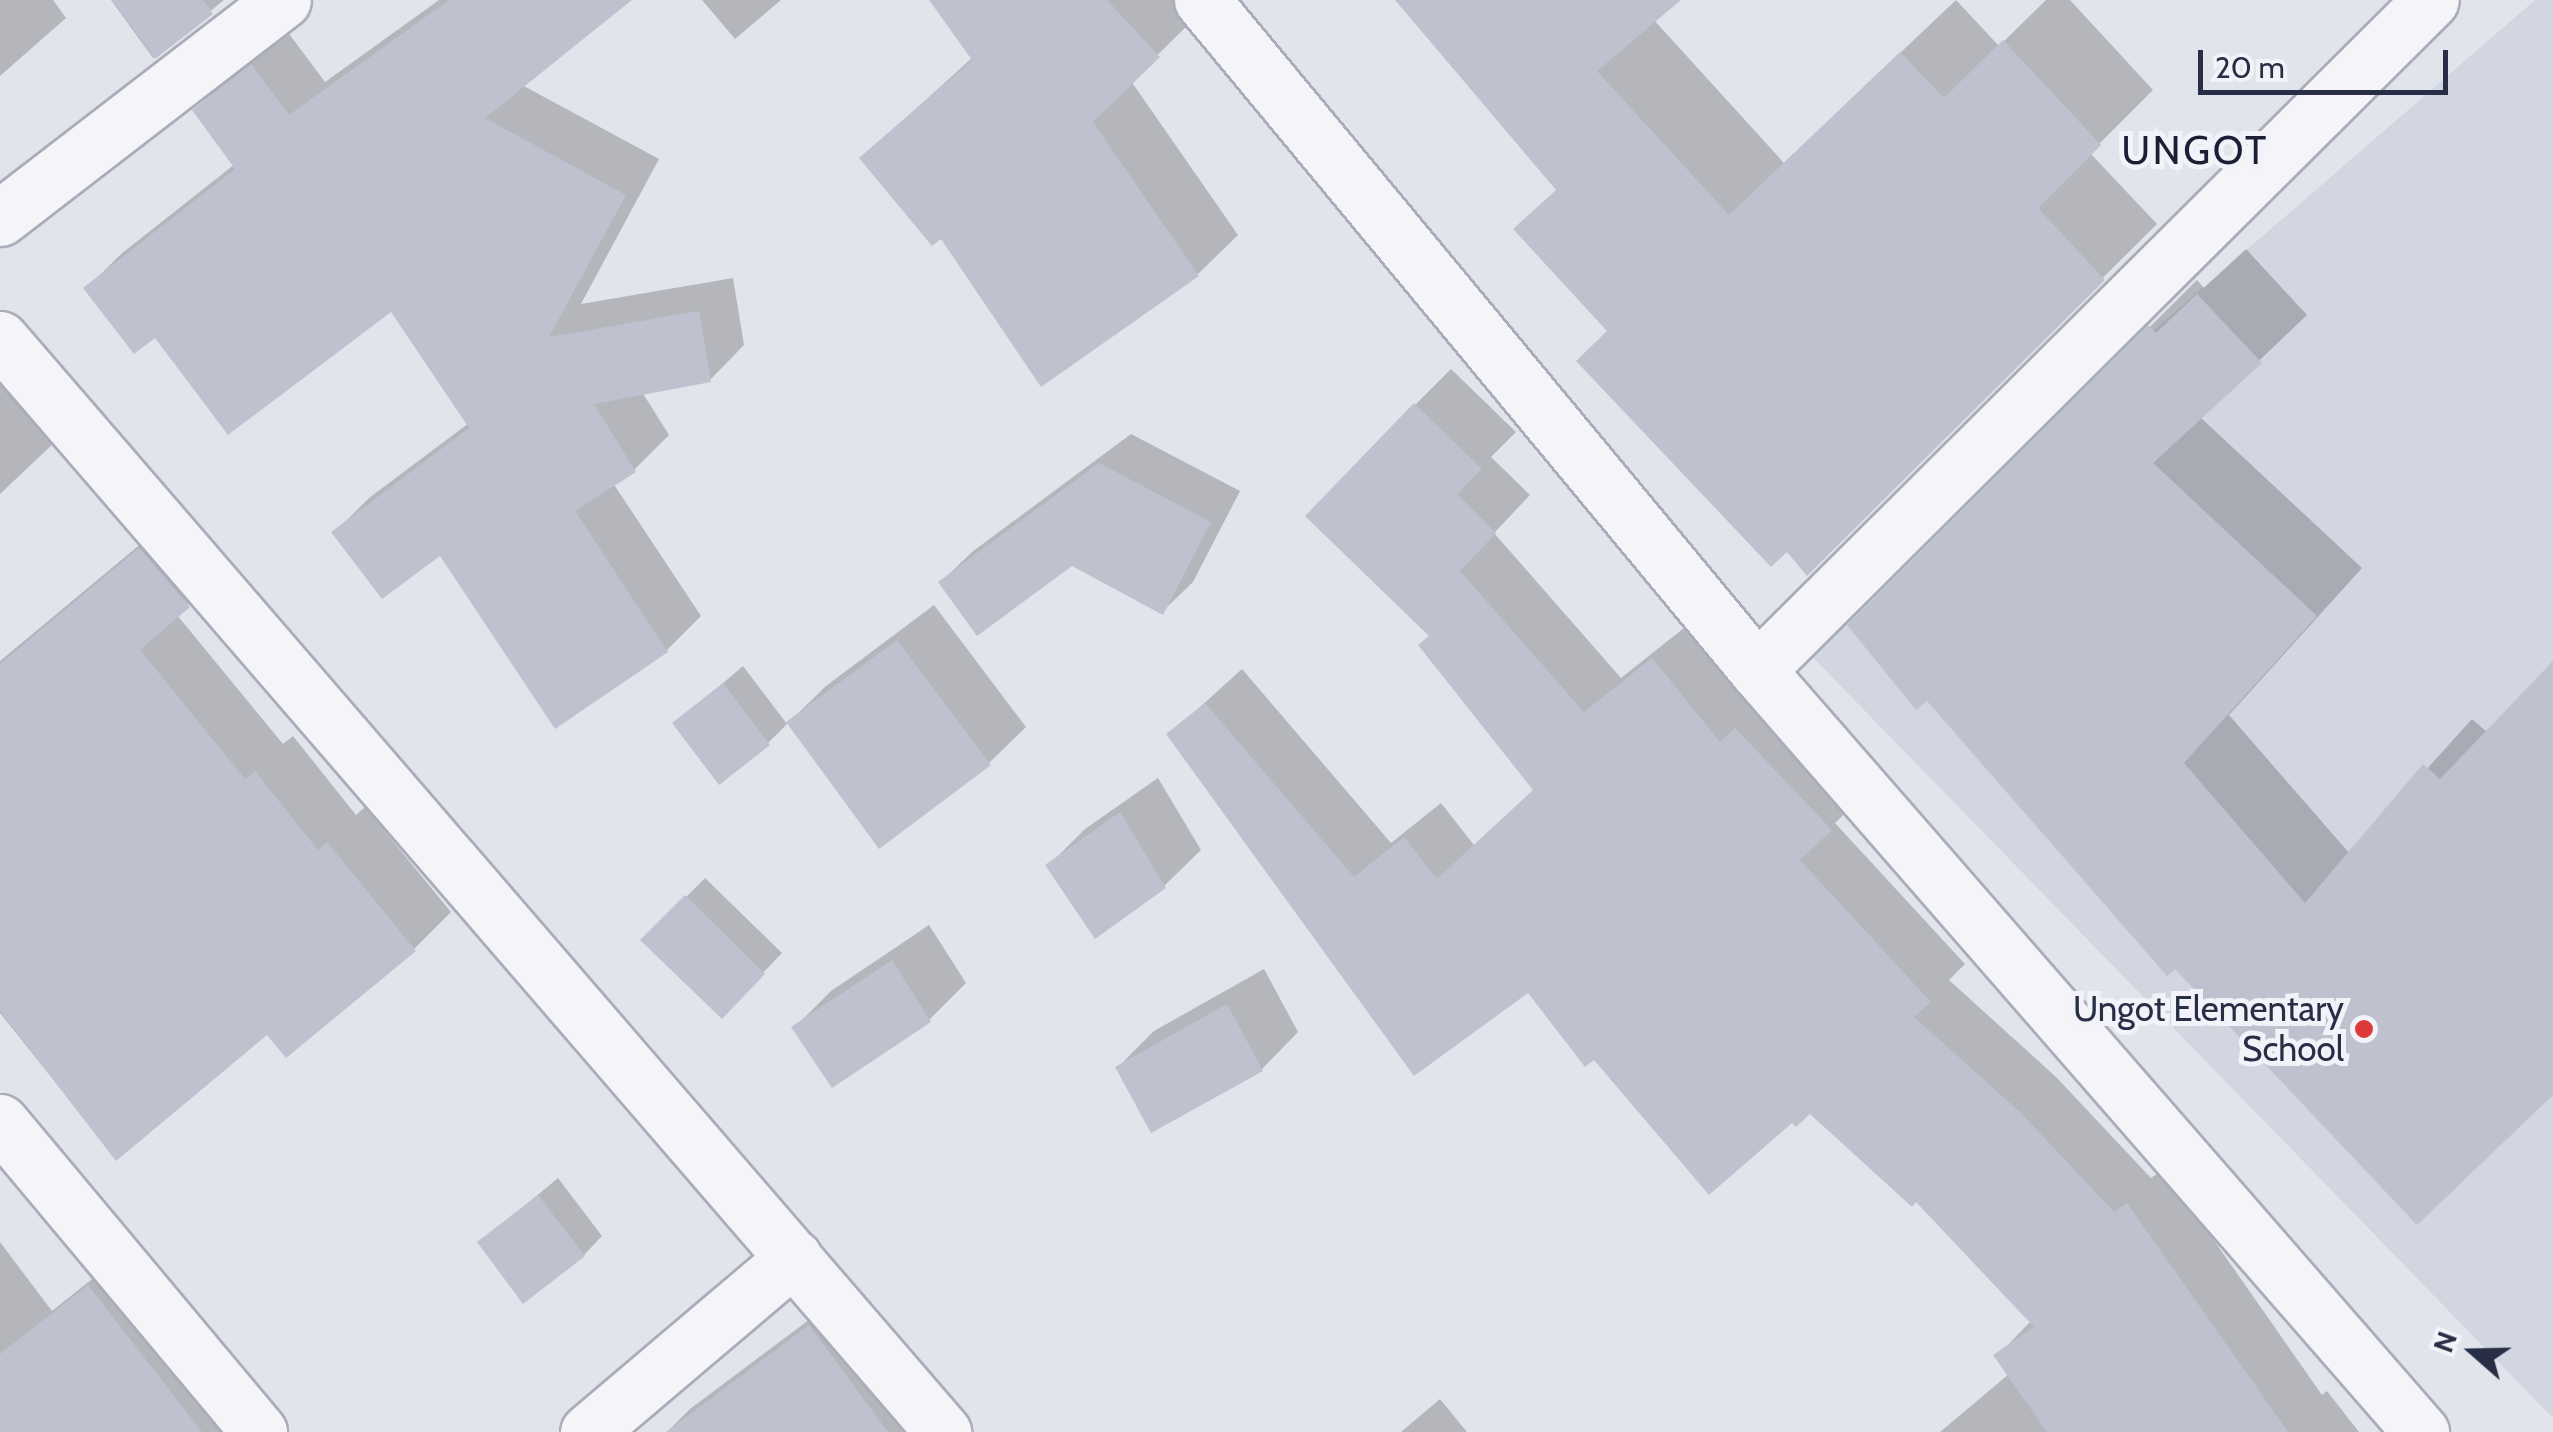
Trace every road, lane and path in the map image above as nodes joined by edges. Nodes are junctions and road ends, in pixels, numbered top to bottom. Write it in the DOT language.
graph roads {
  1 [pos="283,0"];
  2 [pos="1202,0"];
  3 [pos="2431,0"];
  4 [pos="0,218"];
  5 [pos="0,339"];
  6 [pos="1757,670"];
  7 [pos="0,1122"];
  8 [pos="794,1257"];
  9 [pos="259,1432"];
  10 [pos="588,1432"];
  11 [pos="943,1432"];
  12 [pos="2421,1432"];
  1 -- 4 [label="street"];
  2 -- 6 [label="street"];
  3 -- 6 [label="street"];
  5 -- 8 [label="street"];
  6 -- 12 [label="street"];
  7 -- 9 [label="street"];
  8 -- 10 [label="street"];
  8 -- 11 [label="street"];
}
